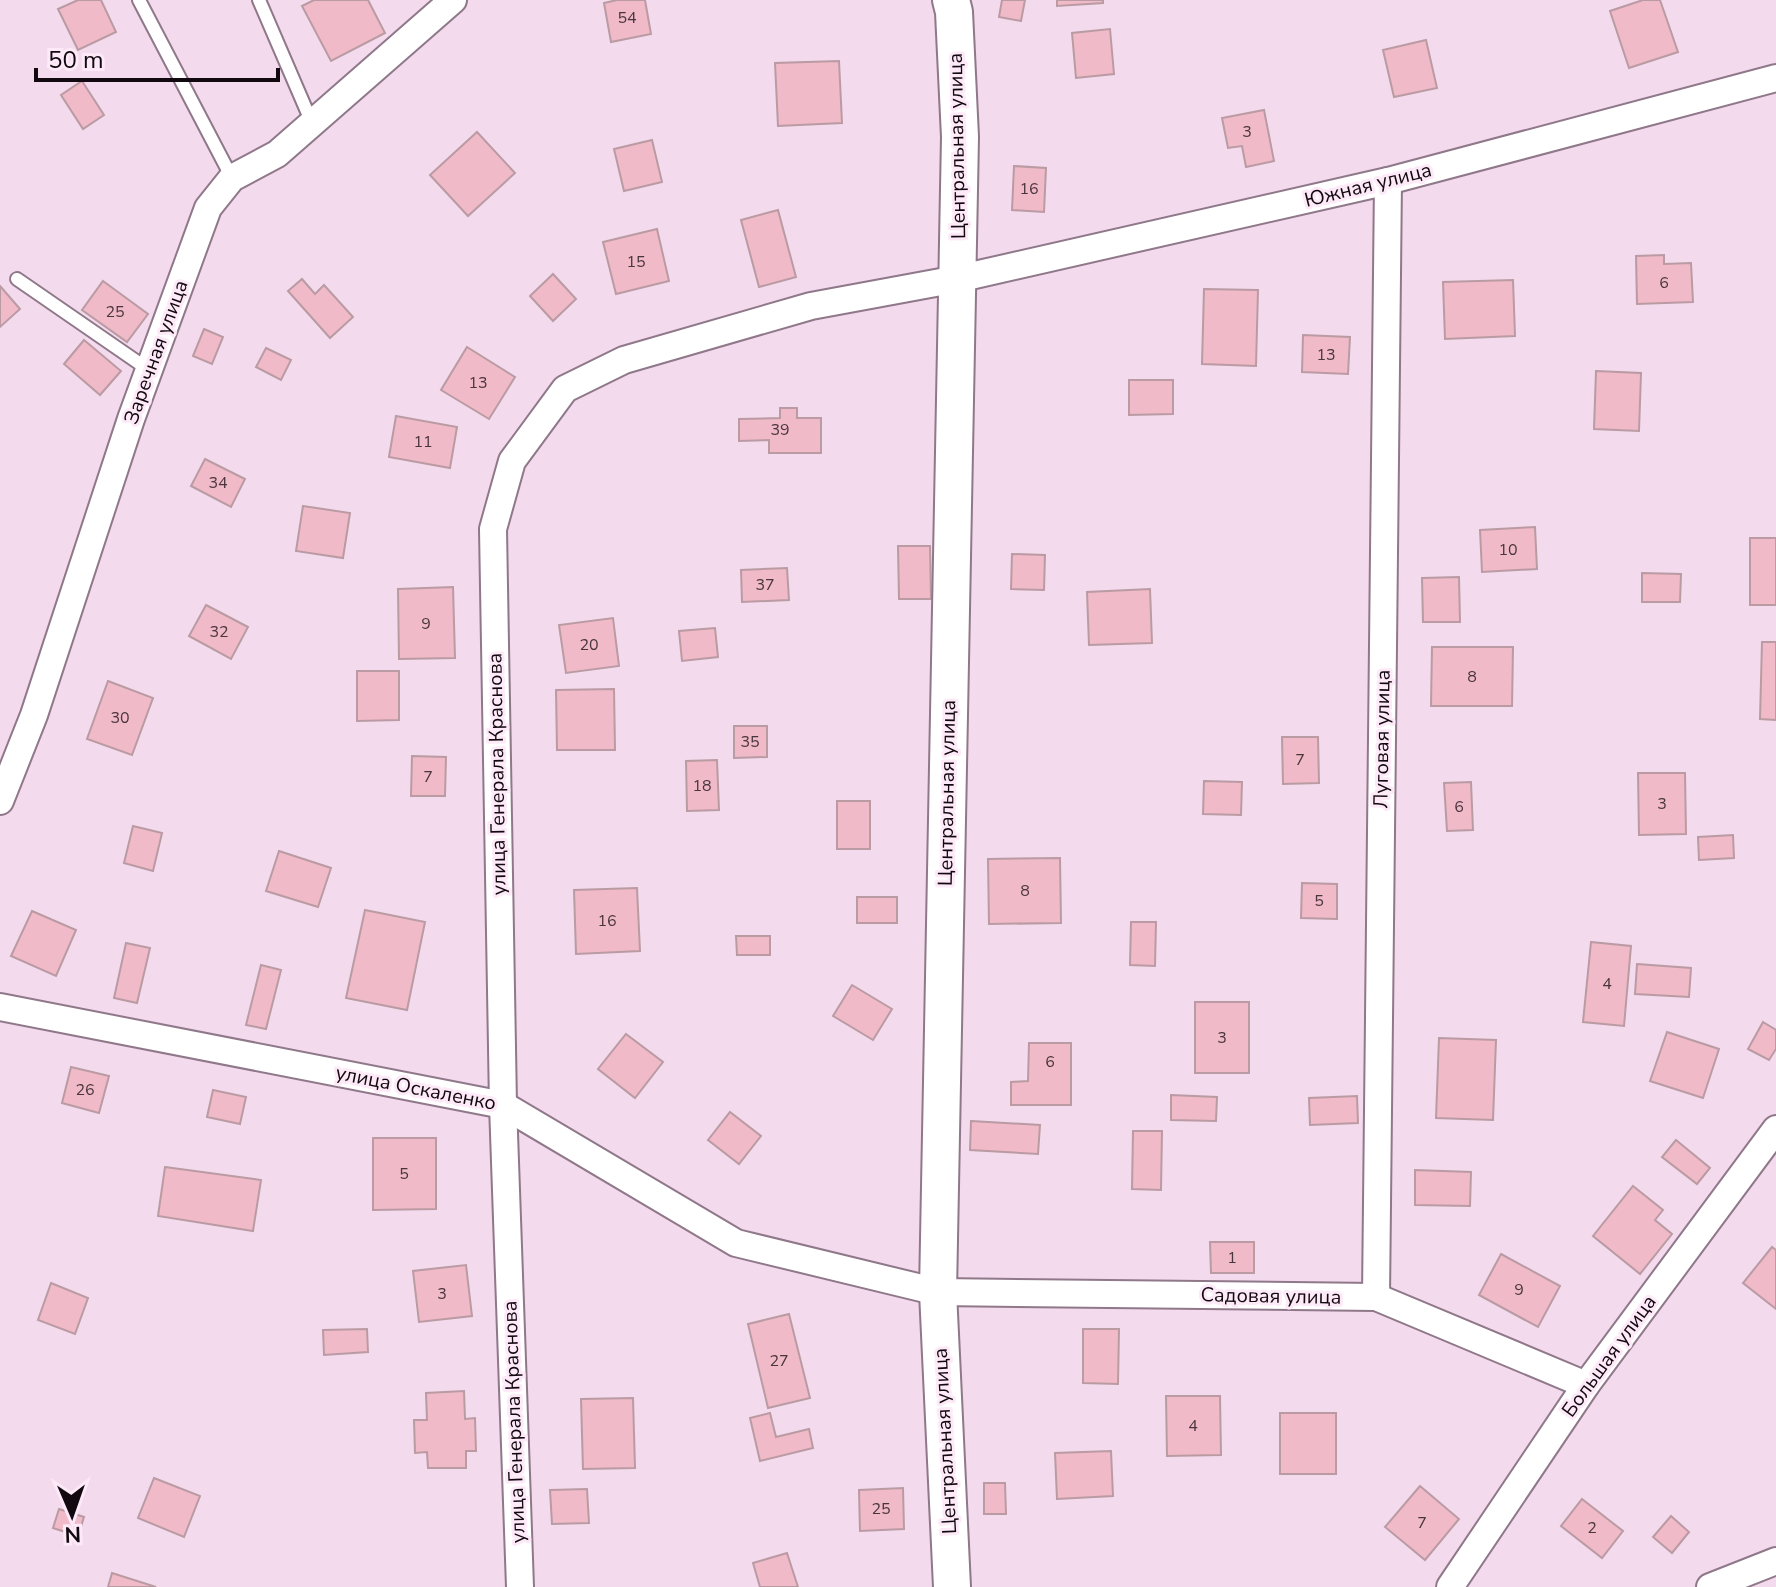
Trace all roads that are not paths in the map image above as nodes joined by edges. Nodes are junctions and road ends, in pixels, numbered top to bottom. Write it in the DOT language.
graph roads {
  1 [pos="139,0"];
  2 [pos="259,0"];
  3 [pos="453,0"];
  4 [pos="951,0"];
  5 [pos="1776,78"];
  6 [pos="312,123"];
  7 [pos="232,178"];
  8 [pos="1388,181"];
  9 [pos="17,279"];
  10 [pos="957,279"];
  11 [pos="149,370"];
  12 [pos="0,801"];
  13 [pos="0,1007"];
  14 [pos="503,1105"];
  15 [pos="1776,1129"];
  16 [pos="938,1292"];
  17 [pos="1376,1297"];
  18 [pos="1586,1385"];
  19 [pos="1776,1561"];
  20 [pos="520,1587"];
  21 [pos="952,1587"];
  22 [pos="1450,1587"];
  23 [pos="1710,1587"];
  1 -- 7 [label="lane"];
  2 -- 6 [label="lane"];
  3 -- 6 [label="street, Заречная улица"];
  4 -- 10 [label="street, Центральная улица"];
  5 -- 8 [label="street, Южная улица"];
  6 -- 7 [label="street, Заречная улица"];
  7 -- 11 [label="street, Заречная улица"];
  8 -- 10 [label="street, Южная улица"];
  8 -- 17 [label="street, Луговая улица"];
  9 -- 11 [label="lane"];
  10 -- 14 [label="street, улица Генерала Краснова"];
  10 -- 16 [label="street, Центральная улица"];
  11 -- 12 [label="street, Заречная улица"];
  13 -- 14 [label="street, улица Оскаленко"];
  14 -- 16 [label="street, улица Оскаленко"];
  14 -- 20 [label="street, улица Генерала Краснова"];
  15 -- 18 [label="street, Большая улица"];
  16 -- 17 [label="street, Садовая улица"];
  16 -- 21 [label="street, Центральная улица"];
  17 -- 18 [label="street, Садовая улица"];
  18 -- 22 [label="street, Большая улица"];
  19 -- 23 [label="street"];
}
